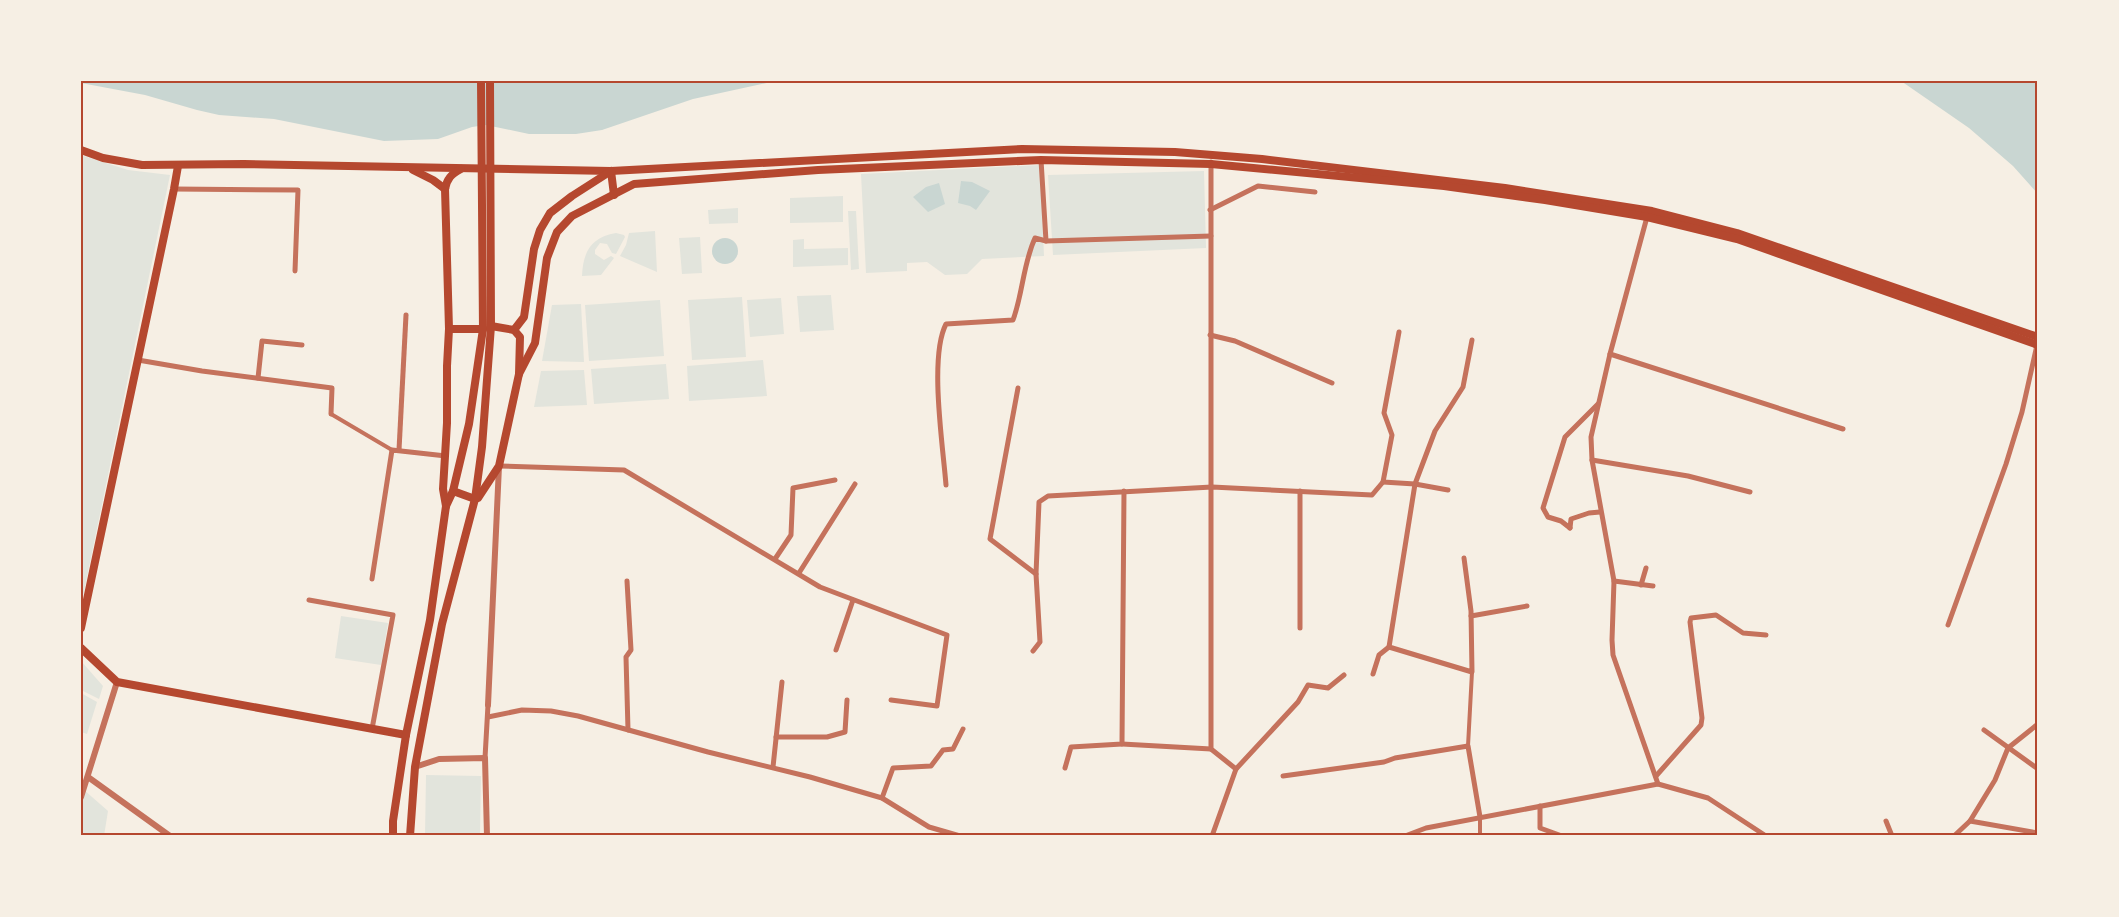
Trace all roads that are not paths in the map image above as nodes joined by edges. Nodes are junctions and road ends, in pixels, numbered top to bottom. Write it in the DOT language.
graph roads {
  1 [pos="482,81"];
  2 [pos="490,81"];
  3 [pos="81,150"];
  4 [pos="1211,154"];
  5 [pos="1041,160"];
  6 [pos="1211,164"];
  7 [pos="178,166"];
  8 [pos="406,168"];
  9 [pos="462,168"];
  10 [pos="611,171"];
  11 [pos="174,189"];
  12 [pos="445,189"];
  13 [pos="1315,192"];
  14 [pos="614,195"];
  15 [pos="486,196"];
  16 [pos="1210,210"];
  17 [pos="1647,217"];
  18 [pos="1211,236"];
  19 [pos="1046,241"];
  20 [pos="295,271"];
  21 [pos="406,315"];
  22 [pos="487,328"];
  23 [pos="449,329"];
  24 [pos="514,330"];
  25 [pos="1400,332"];
  26 [pos="1210,335"];
  27 [pos="1472,340"];
  28 [pos="2038,343"];
  29 [pos="302,345"];
  30 [pos="1610,354"];
  31 [pos="138,360"];
  32 [pos="519,374"];
  33 [pos="258,378"];
  34 [pos="1332,383"];
  35 [pos="1018,388"];
  36 [pos="1598,404"];
  37 [pos="330,414"];
  38 [pos="1843,429"];
  39 [pos="392,450"];
  40 [pos="399,450"];
  41 [pos="446,456"];
  42 [pos="1592,460"];
  43 [pos="499,466"];
  44 [pos="835,480"];
  45 [pos="1383,482"];
  46 [pos="855,484"];
  47 [pos="1415,484"];
  48 [pos="946,485"];
  49 [pos="1212,487"];
  50 [pos="1448,490"];
  51 [pos="453,491"];
  52 [pos="1300,491"];
  53 [pos="1124,492"];
  54 [pos="1750,492"];
  55 [pos="474,499"];
  56 [pos="446,506"];
  57 [pos="1600,512"];
  58 [pos="1464,558"];
  59 [pos="775,559"];
  60 [pos="1647,568"];
  61 [pos="799,573"];
  62 [pos="1036,574"];
  63 [pos="372,579"];
  64 [pos="627,581"];
  65 [pos="1614,581"];
  66 [pos="1641,585"];
  67 [pos="1653,586"];
  68 [pos="309,600"];
  69 [pos="853,600"];
  70 [pos="1527,606"];
  71 [pos="1472,616"];
  72 [pos="1948,625"];
  73 [pos="81,628"];
  74 [pos="1300,628"];
  75 [pos="1766,635"];
  76 [pos="1389,646"];
  77 [pos="81,648"];
  78 [pos="836,650"];
  79 [pos="1033,651"];
  80 [pos="1472,672"];
  81 [pos="1373,674"];
  82 [pos="1344,675"];
  83 [pos="117,682"];
  84 [pos="782,682"];
  85 [pos="847,700"];
  86 [pos="891,700"];
  87 [pos="488,705"];
  88 [pos="488,717"];
  89 [pos="2038,724"];
  90 [pos="372,729"];
  91 [pos="963,729"];
  92 [pos="628,730"];
  93 [pos="1984,730"];
  94 [pos="406,735"];
  95 [pos="776,737"];
  96 [pos="1122,744"];
  97 [pos="1468,746"];
  98 [pos="2008,748"];
  99 [pos="1211,749"];
  100 [pos="485,758"];
  101 [pos="415,767"];
  102 [pos="773,767"];
  103 [pos="1065,768"];
  104 [pos="1236,769"];
  105 [pos="2038,769"];
  106 [pos="1283,776"];
  107 [pos="1656,776"];
  108 [pos="88,777"];
  109 [pos="1658,784"];
  110 [pos="81,797"];
  111 [pos="882,798"];
  112 [pos="1540,806"];
  113 [pos="1480,818"];
  114 [pos="1886,821"];
  115 [pos="1970,821"];
  116 [pos="2038,833"];
  117 [pos="170,836"];
  118 [pos="393,836"];
  119 [pos="410,836"];
  120 [pos="487,836"];
  121 [pos="960,836"];
  122 [pos="1212,836"];
  123 [pos="1406,836"];
  124 [pos="1480,836"];
  125 [pos="1562,836"];
  126 [pos="1766,836"];
  127 [pos="1892,836"];
  128 [pos="1954,836"];
  1 -- 15 [label="main road"];
  2 -- 15 [label="main road"];
  3 -- 7 [label="main road"];
  4 -- 6 [label="street"];
  4 -- 10 [label="main road"];
  4 -- 28 [label="main road"];
  5 -- 6 [label="main road"];
  5 -- 14 [label="main road"];
  5 -- 19 [label="street"];
  6 -- 16 [label="street"];
  6 -- 17 [label="main road"];
  7 -- 8 [label="main road"];
  7 -- 11 [label="main road"];
  8 -- 9 [label="main road"];
  8 -- 12 [label="main road"];
  9 -- 10 [label="main road"];
  9 -- 12 [label="main road"];
  10 -- 14 [label="main road"];
  10 -- 24 [label="main road"];
  11 -- 20 [label="street"];
  11 -- 31 [label="main road"];
  12 -- 23 [label="main road"];
  13 -- 16 [label="street"];
  14 -- 32 [label="main road"];
  15 -- 22 [label="main road"];
  16 -- 18 [label="street"];
  17 -- 28 [label="main road"];
  17 -- 30 [label="street"];
  18 -- 19 [label="street"];
  18 -- 26 [label="street"];
  19 -- 48 [label="street"];
  21 -- 40 [label="street"];
  22 -- 23 [label="main road"];
  22 -- 24 [label="main road"];
  22 -- 51 [label="main road"];
  22 -- 55 [label="main road"];
  23 -- 41 [label="main road"];
  24 -- 32 [label="main road"];
  25 -- 45 [label="street"];
  26 -- 34 [label="street"];
  26 -- 49 [label="street"];
  27 -- 47 [label="street"];
  28 -- 72 [label="street"];
  29 -- 33 [label="street"];
  30 -- 36 [label="street"];
  30 -- 38 [label="street"];
  31 -- 33 [label="street"];
  31 -- 73 [label="main road"];
  32 -- 43 [label="main road"];
  33 -- 37 [label="street"];
  35 -- 62 [label="street"];
  36 -- 42 [label="street"];
  36 -- 57 [label="street"];
  37 -- 39 [label="street"];
  39 -- 40 [label="street"];
  39 -- 63 [label="street"];
  40 -- 41 [label="street"];
  41 -- 56 [label="main road"];
  42 -- 54 [label="street"];
  42 -- 57 [label="street"];
  43 -- 55 [label="main road"];
  43 -- 59 [label="street"];
  43 -- 87 [label="street"];
  44 -- 59 [label="street"];
  45 -- 47 [label="street"];
  45 -- 52 [label="street"];
  46 -- 61 [label="street"];
  47 -- 50 [label="street"];
  47 -- 76 [label="street"];
  49 -- 52 [label="street"];
  49 -- 53 [label="street"];
  49 -- 99 [label="street"];
  51 -- 55 [label="main road"];
  51 -- 56 [label="main road"];
  52 -- 74 [label="street"];
  53 -- 62 [label="street"];
  53 -- 96 [label="street"];
  55 -- 101 [label="main road"];
  56 -- 94 [label="main road"];
  57 -- 65 [label="street"];
  58 -- 71 [label="street"];
  59 -- 61 [label="street"];
  60 -- 66 [label="street"];
  61 -- 69 [label="street"];
  62 -- 79 [label="street"];
  64 -- 92 [label="street"];
  65 -- 66 [label="street"];
  65 -- 107 [label="street"];
  66 -- 67 [label="street"];
  68 -- 90 [label="street"];
  69 -- 78 [label="street"];
  69 -- 86 [label="street"];
  70 -- 71 [label="street"];
  71 -- 80 [label="street"];
  75 -- 107 [label="street"];
  76 -- 80 [label="street"];
  76 -- 81 [label="street"];
  77 -- 83 [label="main road"];
  80 -- 97 [label="street"];
  82 -- 104 [label="street"];
  83 -- 90 [label="main road"];
  83 -- 108 [label="street"];
  84 -- 95 [label="street"];
  85 -- 95 [label="street"];
  87 -- 88 [label="street"];
  88 -- 92 [label="street"];
  88 -- 100 [label="street"];
  89 -- 98 [label="street"];
  90 -- 94 [label="main road"];
  91 -- 111 [label="street"];
  92 -- 102 [label="street"];
  93 -- 98 [label="street"];
  94 -- 118 [label="main road"];
  95 -- 102 [label="street"];
  96 -- 99 [label="street"];
  96 -- 103 [label="street"];
  97 -- 106 [label="street"];
  97 -- 113 [label="street"];
  98 -- 105 [label="street"];
  98 -- 115 [label="street"];
  99 -- 104 [label="street"];
  100 -- 101 [label="street"];
  100 -- 120 [label="street"];
  101 -- 119 [label="main road"];
  102 -- 111 [label="street"];
  104 -- 122 [label="street"];
  107 -- 109 [label="street"];
  108 -- 110 [label="street"];
  108 -- 117 [label="street"];
  109 -- 112 [label="street"];
  109 -- 126 [label="street"];
  111 -- 121 [label="street"];
  112 -- 113 [label="street"];
  112 -- 125 [label="street"];
  113 -- 123 [label="street"];
  113 -- 124 [label="street"];
  114 -- 127 [label="street"];
  115 -- 116 [label="street"];
  115 -- 128 [label="street"];
}
